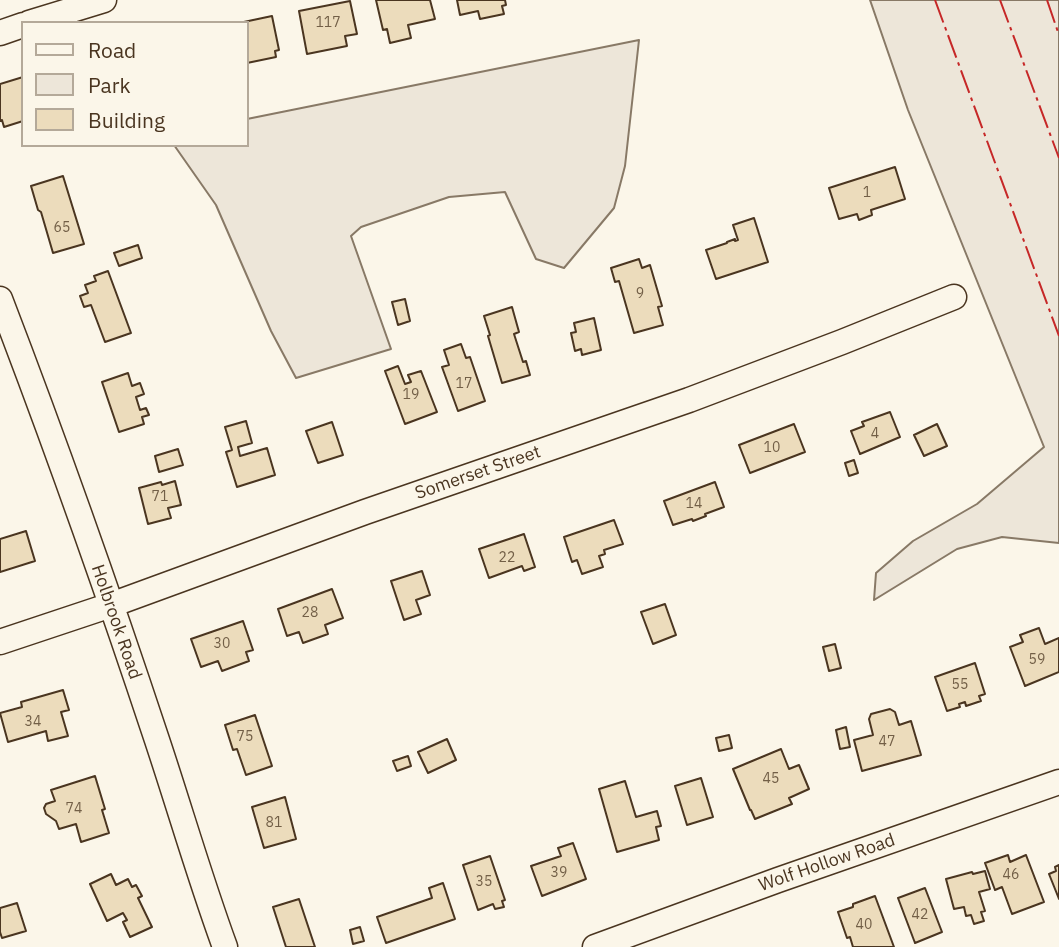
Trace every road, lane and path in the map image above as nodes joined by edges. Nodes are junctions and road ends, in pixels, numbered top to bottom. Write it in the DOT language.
graph roads {
  1 [pos="104,0"];
  2 [pos="36,21"];
  3 [pos="21,26"];
  4 [pos="0,33"];
  5 [pos="954,297"];
  6 [pos="0,299"];
  7 [pos="111,606"];
  8 [pos="0,642"];
  9 [pos="1059,782"];
  10 [pos="225,947"];
  11 [pos="595,947"];
  1 -- 2 [label="street"];
  3 -- 4 [label="street"];
  5 -- 7 [label="street, Somerset Street"];
  6 -- 7 [label="street, Holbrook Road"];
  7 -- 8 [label="street, Somerset Street"];
  7 -- 10 [label="street, Holbrook Road"];
  9 -- 11 [label="street, Wolf Hollow Road"];
}
